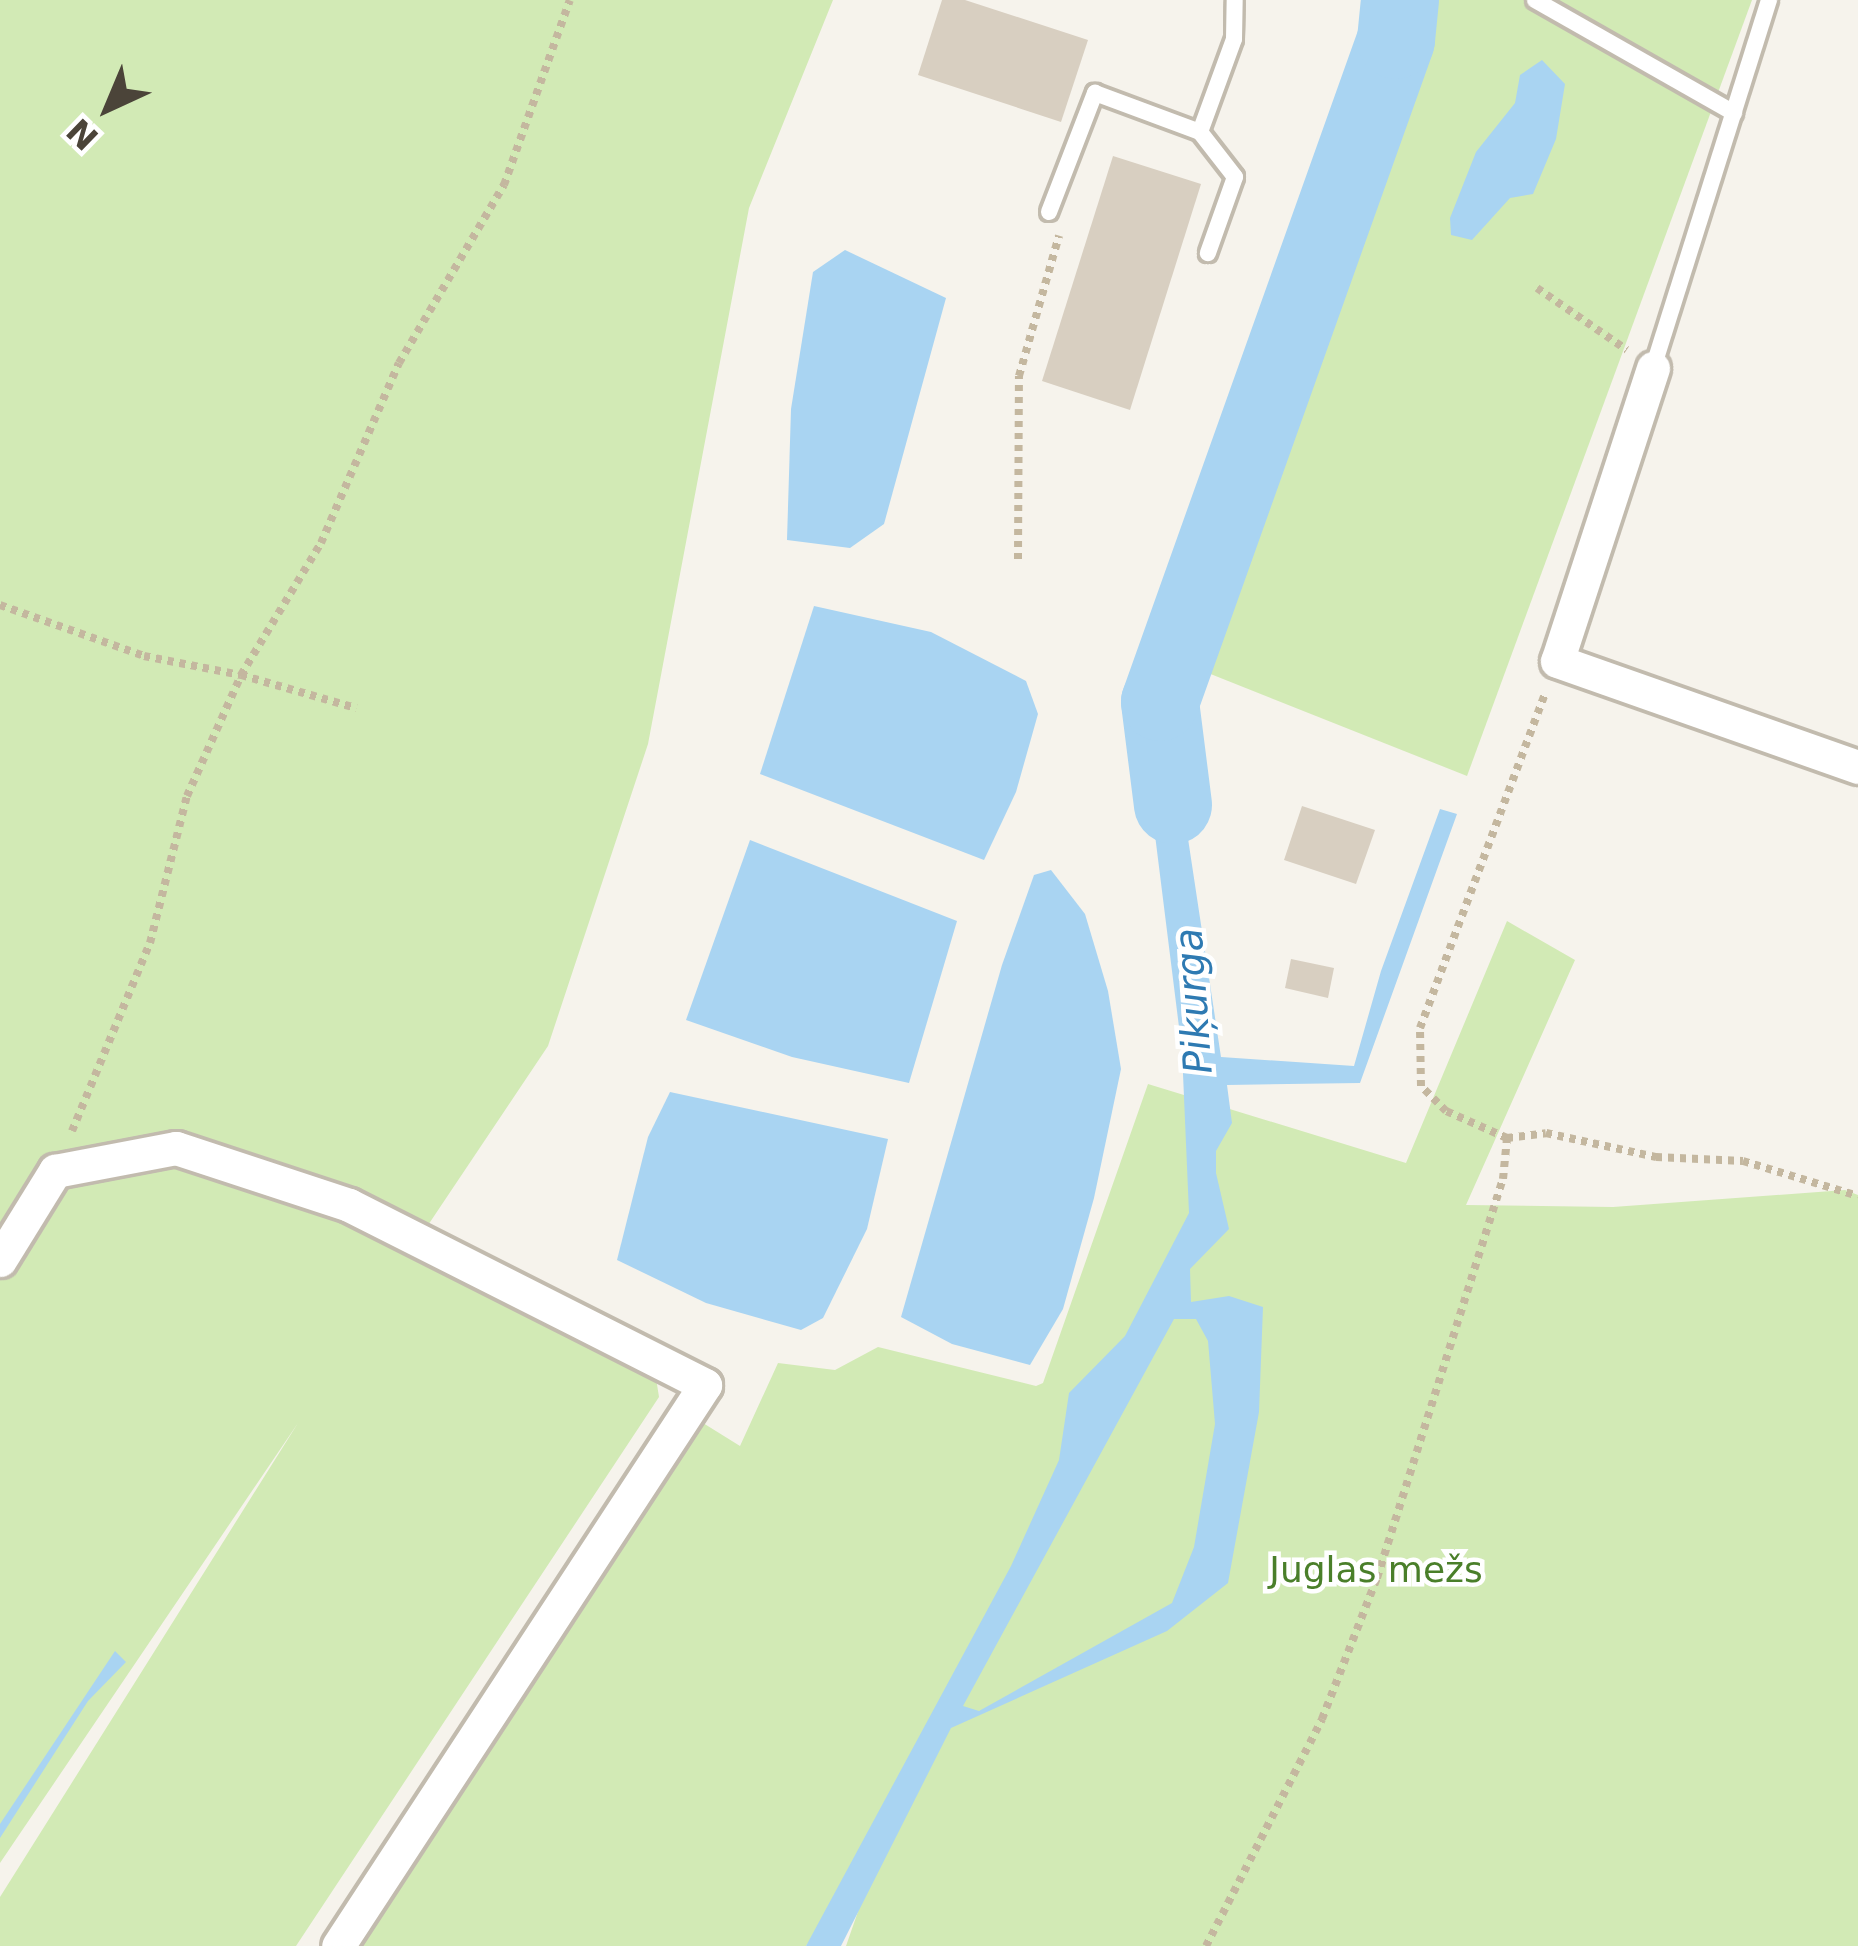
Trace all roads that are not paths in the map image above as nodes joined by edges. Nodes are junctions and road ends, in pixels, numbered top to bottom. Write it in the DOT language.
graph roads {
  1 [pos="1235,0"];
  2 [pos="1535,0"];
  3 [pos="1769,0"];
  4 [pos="1734,113"];
  5 [pos="1200,132"];
  6 [pos="1049,212"];
  7 [pos="1208,253"];
  8 [pos="1653,368"];
  9 [pos="1858,767"];
  10 [pos="0,1260"];
  11 [pos="338,1946"];
  1 -- 5 [label="lane"];
  2 -- 4 [label="lane"];
  3 -- 4 [label="lane"];
  4 -- 8 [label="lane"];
  5 -- 6 [label="lane"];
  5 -- 7 [label="lane"];
  8 -- 9 [label="street"];
  10 -- 11 [label="street"];
}
